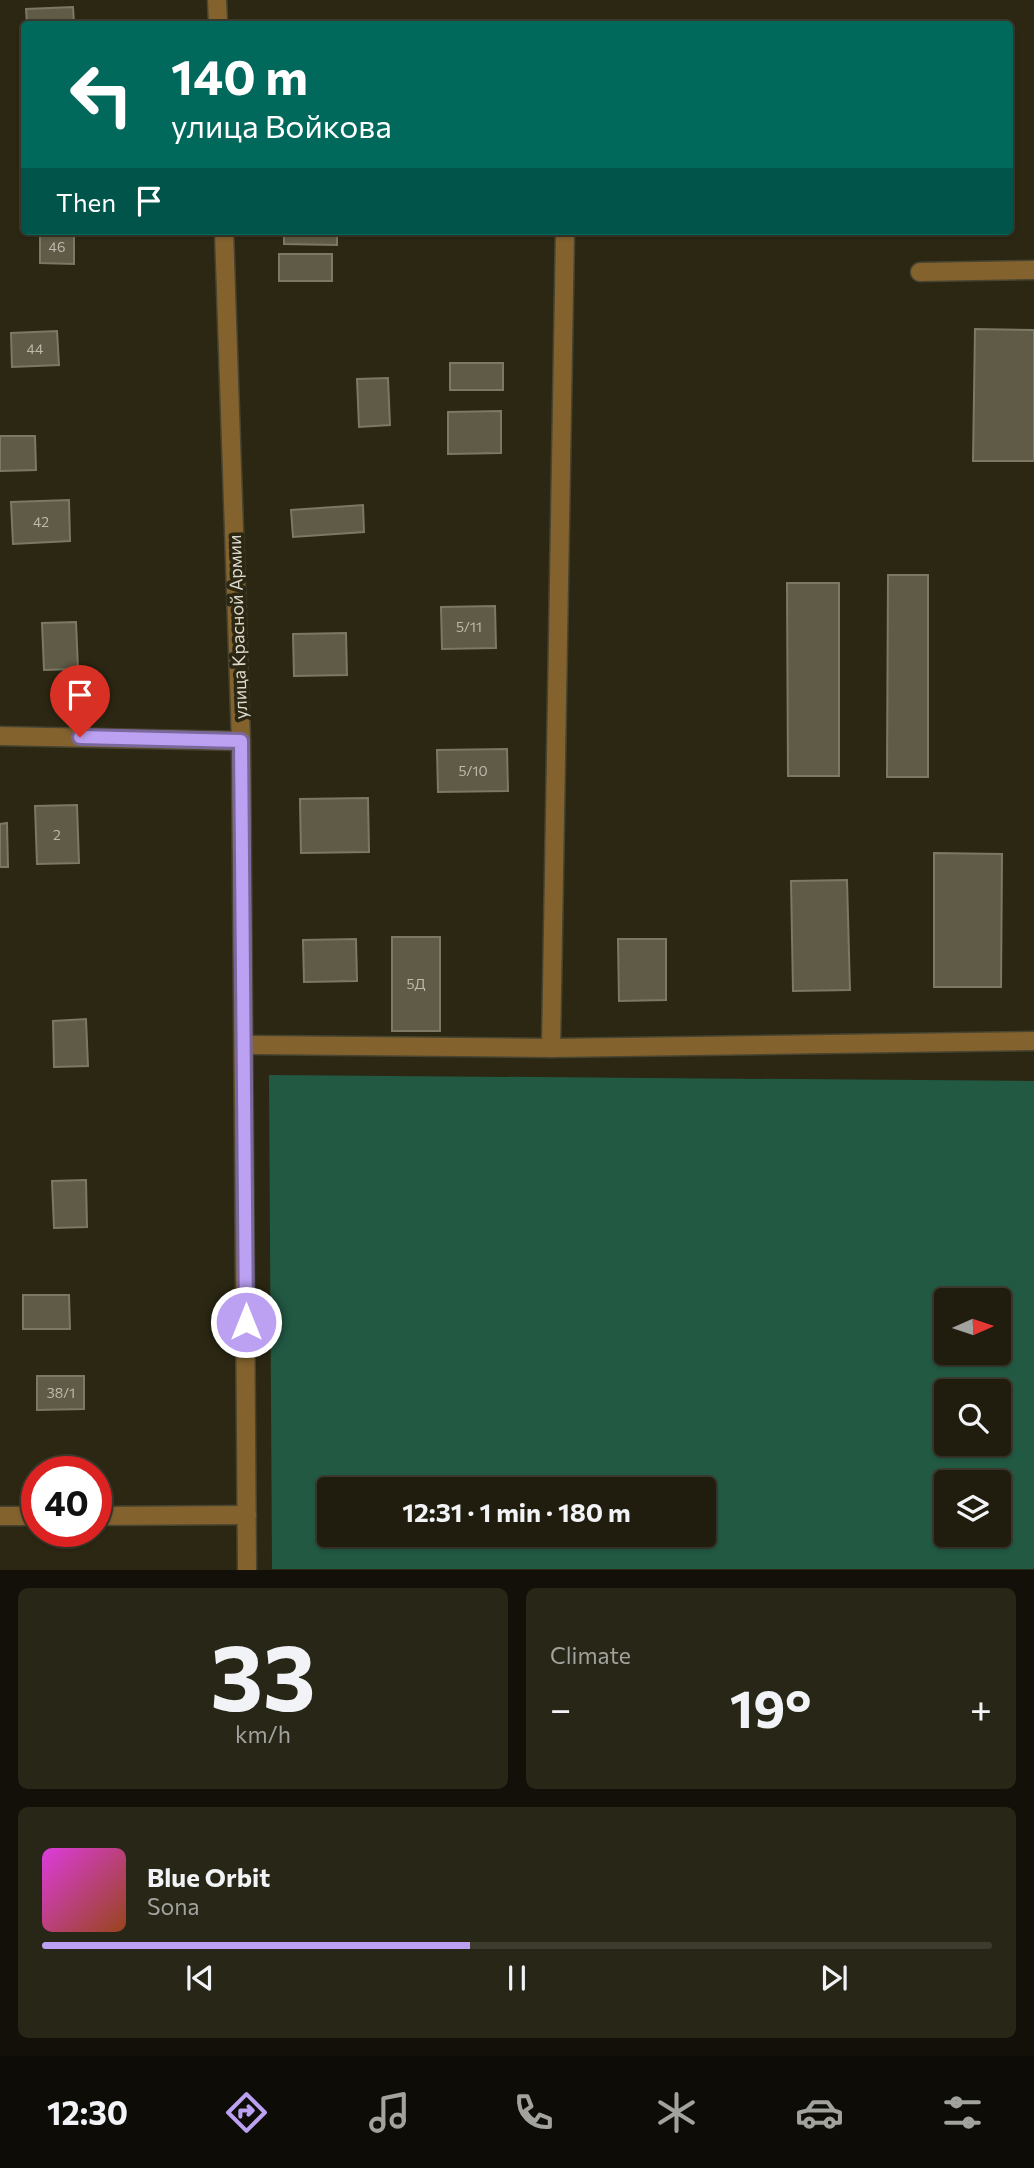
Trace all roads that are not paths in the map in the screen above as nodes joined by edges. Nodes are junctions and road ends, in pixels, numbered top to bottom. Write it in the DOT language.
graph roads {
  1 [pos="217,0"];
  2 [pos="218,21"];
  3 [pos="224,235"];
  4 [pos="565,235"];
  5 [pos="1034,271"];
  6 [pos="920,272"];
  7 [pos="0,736"];
  8 [pos="241,741"];
  9 [pos="1034,1041"];
  10 [pos="244,1045"];
  11 [pos="551,1048"];
  12 [pos="247,1515"];
  13 [pos="0,1516"];
  14 [pos="21,1516"];
  15 [pos="112,1516"];
  16 [pos="247,1570"];
  1 -- 2 [label="street"];
  3 -- 8 [label="street, улица Красной Армии"];
  4 -- 11 [label="street"];
  5 -- 6 [label="street"];
  7 -- 8 [label="street"];
  8 -- 10 [label="street, улица Красной Армии"];
  9 -- 11 [label="street"];
  10 -- 11 [label="street"];
  10 -- 12 [label="street, улица Красной Армии"];
  12 -- 15 [label="street"];
  12 -- 16 [label="street, улица Красной Армии"];
  13 -- 14 [label="street"];
}
